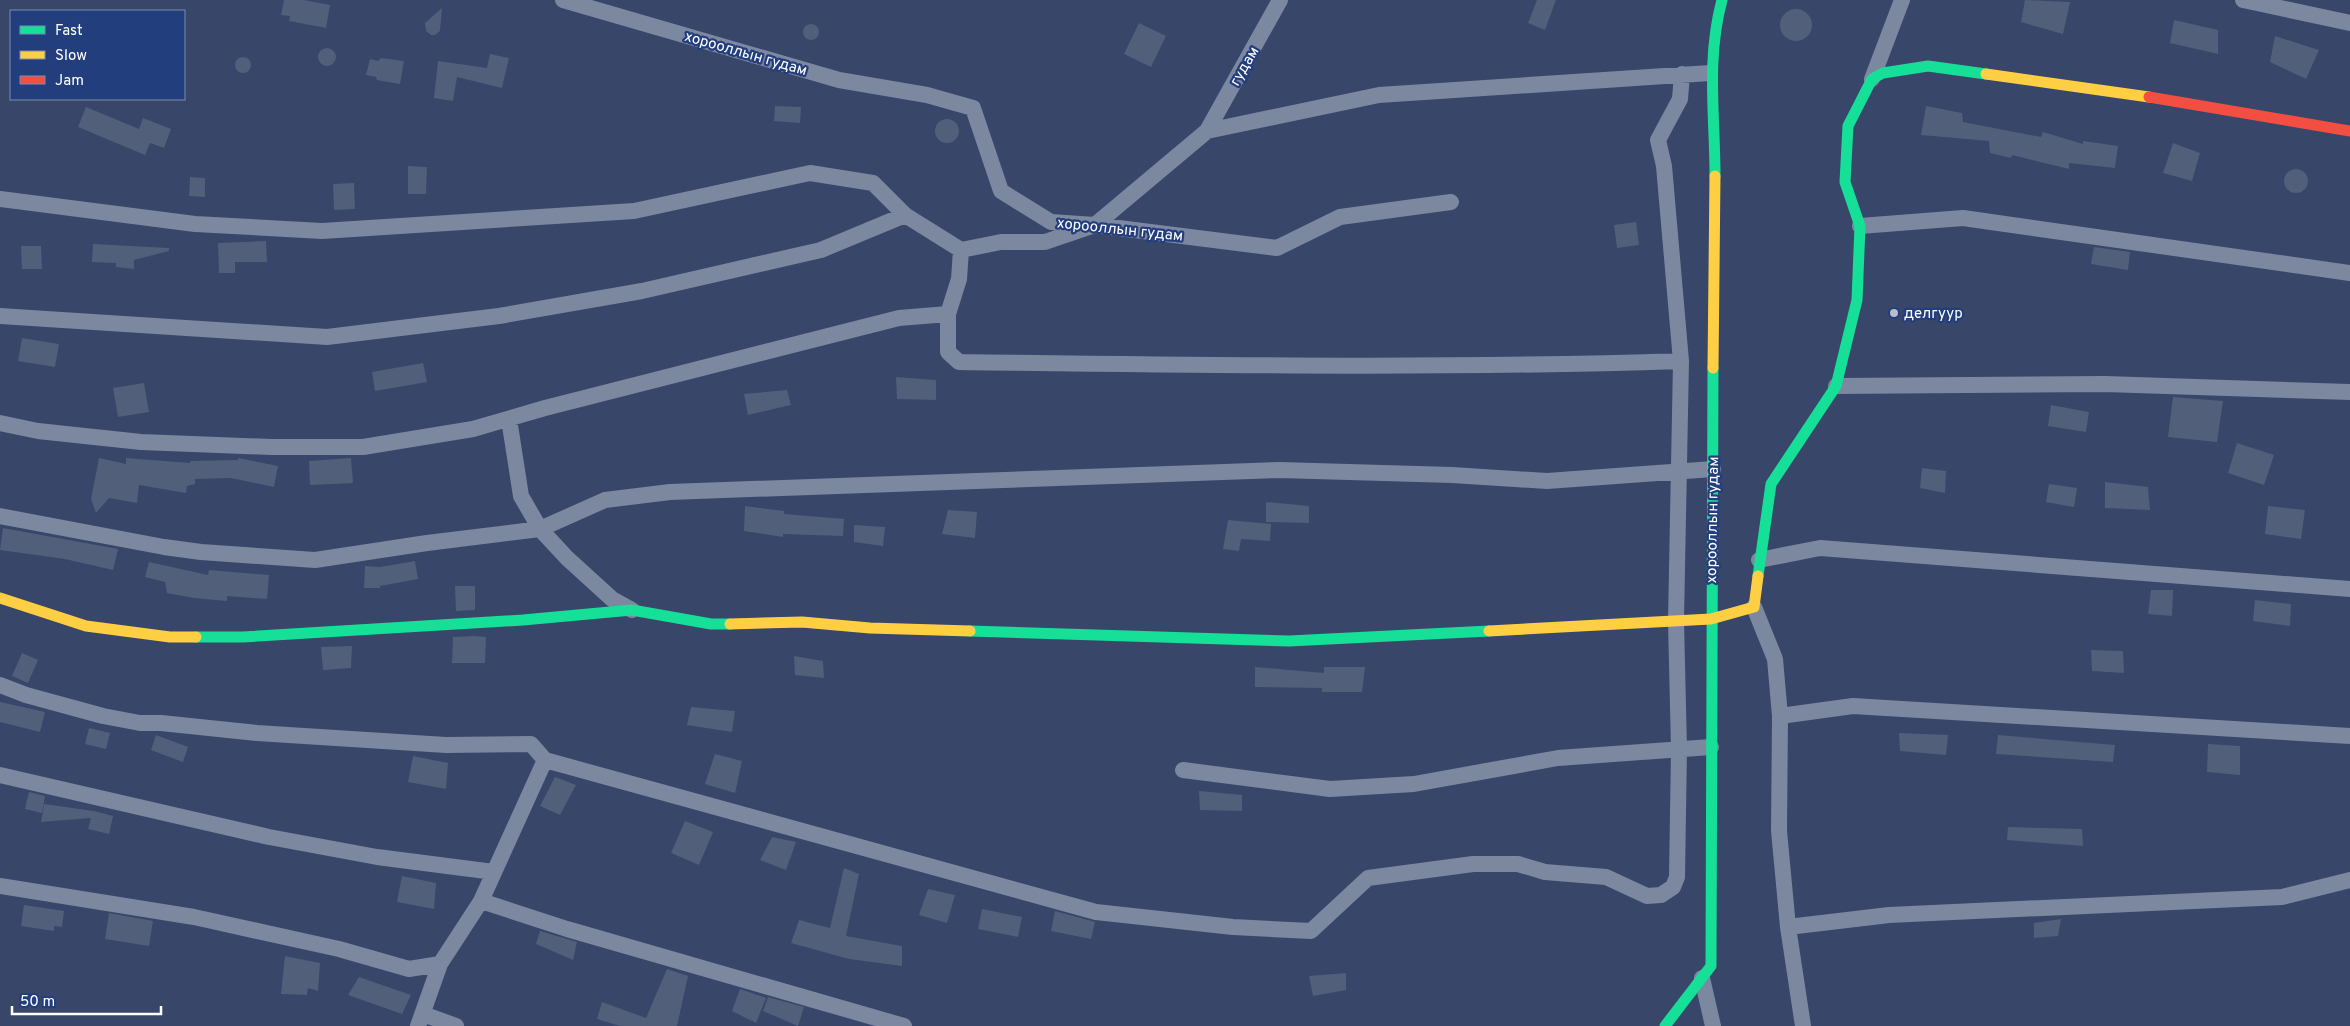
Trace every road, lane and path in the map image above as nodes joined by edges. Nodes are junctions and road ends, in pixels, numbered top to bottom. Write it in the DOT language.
graph roads {
  1 [pos="562,0"];
  2 [pos="1280,0"];
  3 [pos="1722,0"];
  4 [pos="1902,0"];
  5 [pos="2243,0"];
  6 [pos="2350,23"];
  7 [pos="1710,73"];
  8 [pos="1682,74"];
  9 [pos="1872,79"];
  10 [pos="1207,131"];
  11 [pos="2350,131"];
  12 [pos="0,199"];
  13 [pos="1451,202"];
  14 [pos="905,215"];
  15 [pos="1095,225"];
  16 [pos="1860,226"];
  17 [pos="961,250"];
  18 [pos="2350,273"];
  19 [pos="948,314"];
  20 [pos="0,316"];
  21 [pos="1681,361"];
  22 [pos="1836,386"];
  23 [pos="2350,392"];
  24 [pos="509,419"];
  25 [pos="0,423"];
  26 [pos="1713,469"];
  27 [pos="1680,472"];
  28 [pos="0,516"];
  29 [pos="540,529"];
  30 [pos="1759,560"];
  31 [pos="2350,589"];
  32 [pos="0,598"];
  33 [pos="1754,607"];
  34 [pos="632,610"];
  35 [pos="1711,619"];
  36 [pos="1676,621"];
  37 [pos="0,685"];
  38 [pos="1780,716"];
  39 [pos="2350,736"];
  40 [pos="1711,747"];
  41 [pos="1679,749"];
  42 [pos="544,760"];
  43 [pos="1183,770"];
  44 [pos="0,775"];
  45 [pos="494,872"];
  46 [pos="2350,880"];
  47 [pos="0,886"];
  48 [pos="481,901"];
  49 [pos="1788,927"];
  50 [pos="440,964"];
  51 [pos="1702,978"];
  52 [pos="421,1020"];
  53 [pos="456,1026"];
  54 [pos="904,1026"];
  55 [pos="1665,1026"];
  56 [pos="1713,1026"];
  57 [pos="1803,1026"];
  1 -- 15 [label="street, хорооллын гудам"];
  2 -- 10 [label="street, гудам"];
  3 -- 7 [label="street, хорооллын гудам"];
  4 -- 9 [label="street"];
  5 -- 6 [label="street"];
  7 -- 8 [label="street"];
  7 -- 26 [label="street, хорооллын гудам"];
  8 -- 10 [label="street"];
  8 -- 21 [label="street"];
  9 -- 11 [label="street"];
  9 -- 16 [label="street"];
  10 -- 15 [label="street"];
  12 -- 14 [label="street"];
  13 -- 15 [label="street, хорооллын гудам"];
  14 -- 17 [label="street"];
  14 -- 20 [label="street"];
  15 -- 17 [label="street"];
  16 -- 18 [label="street"];
  16 -- 22 [label="street"];
  17 -- 19 [label="street"];
  19 -- 21 [label="street"];
  19 -- 24 [label="street"];
  21 -- 27 [label="street"];
  22 -- 23 [label="street"];
  22 -- 30 [label="street"];
  24 -- 25 [label="street"];
  24 -- 29 [label="street"];
  26 -- 27 [label="street"];
  26 -- 35 [label="street, хорооллын гудам"];
  27 -- 29 [label="street"];
  27 -- 36 [label="street"];
  28 -- 29 [label="street"];
  29 -- 34 [label="street"];
  30 -- 31 [label="street"];
  30 -- 33 [label="street"];
  32 -- 34 [label="street"];
  33 -- 35 [label="street"];
  33 -- 38 [label="street"];
  34 -- 36 [label="street"];
  35 -- 36 [label="street"];
  35 -- 40 [label="street, хорооллын гудам"];
  36 -- 41 [label="street"];
  37 -- 42 [label="street"];
  38 -- 39 [label="street"];
  38 -- 49 [label="street"];
  40 -- 41 [label="street"];
  40 -- 51 [label="street, хорооллын гудам"];
  41 -- 42 [label="street"];
  41 -- 43 [label="street"];
  42 -- 45 [label="street"];
  44 -- 45 [label="street"];
  45 -- 48 [label="street"];
  46 -- 49 [label="street"];
  47 -- 50 [label="street"];
  48 -- 50 [label="street"];
  48 -- 54 [label="street"];
  49 -- 57 [label="street"];
  50 -- 52 [label="street"];
  51 -- 55 [label="street, хорооллын гудам"];
  51 -- 56 [label="street"];
  52 -- 53 [label="street"];
}
